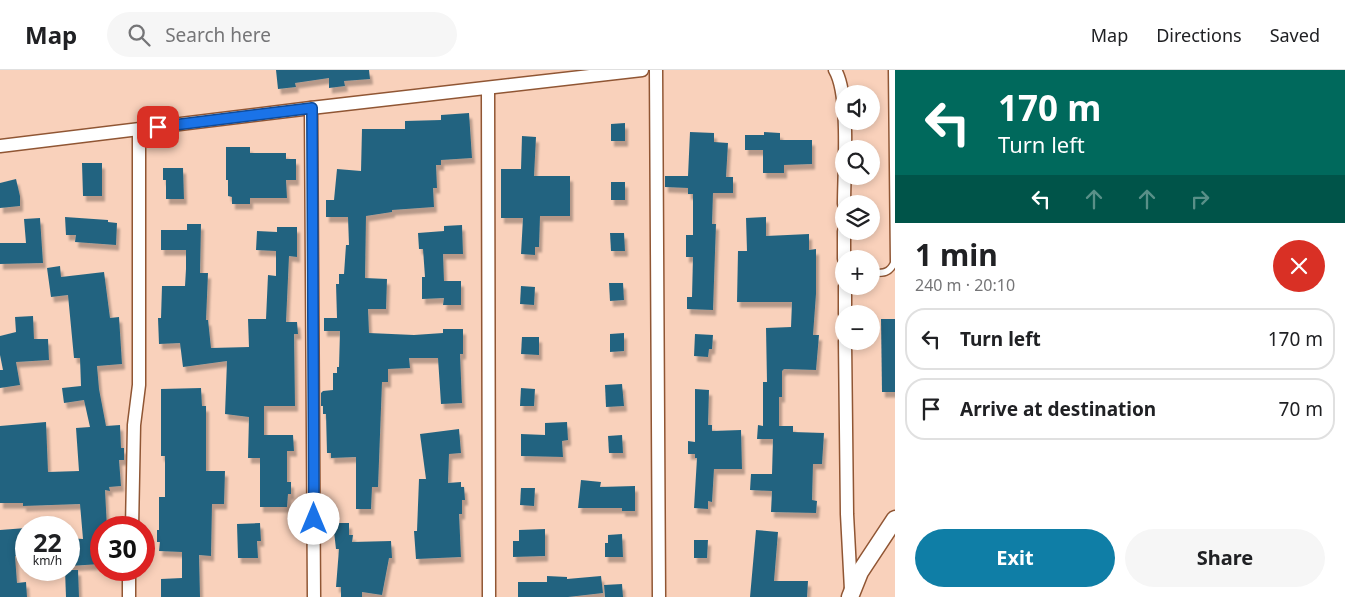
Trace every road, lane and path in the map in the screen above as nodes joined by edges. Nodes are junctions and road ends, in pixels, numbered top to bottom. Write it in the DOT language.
graph roads {
  1 [pos="642,70"];
  2 [pos="656,70"];
  3 [pos="835,70"];
  4 [pos="892,70"];
  5 [pos="488,89"];
  6 [pos="312,108"];
  7 [pos="138,130"];
  8 [pos="0,146"];
  9 [pos="844,195"];
  10 [pos="880,274"];
  11 [pos="845,350"];
  12 [pos="132,516"];
  13 [pos="895,519"];
  14 [pos="129,581"];
  15 [pos="851,595"];
  16 [pos="128,597"];
  17 [pos="314,597"];
  18 [pos="489,597"];
  19 [pos="659,597"];
  1 -- 5 [label="street"];
  2 -- 19 [label="street"];
  3 -- 9 [label="street"];
  4 -- 10 [label="lane"];
  5 -- 6 [label="street"];
  5 -- 18 [label="street"];
  6 -- 7 [label="street"];
  6 -- 17 [label="street"];
  7 -- 8 [label="street"];
  7 -- 12 [label="street"];
  11 -- 15 [label="street"];
  13 -- 15 [label="street"];
  14 -- 16 [label="street"];
}
